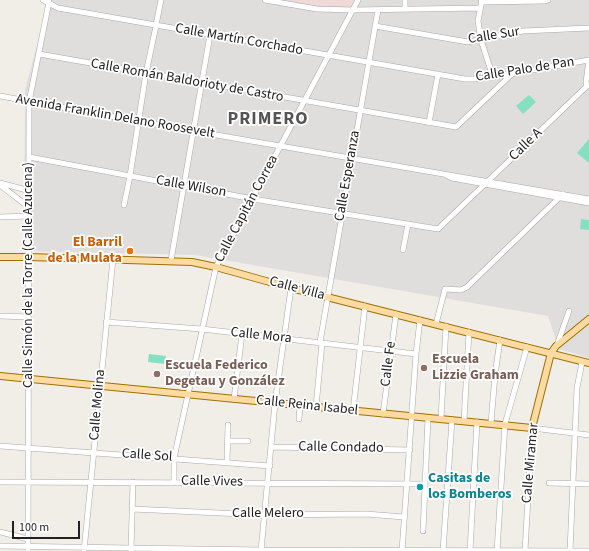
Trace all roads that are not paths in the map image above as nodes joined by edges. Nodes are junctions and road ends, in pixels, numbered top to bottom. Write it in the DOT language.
graph roads {
  1 [pos="43,0"];
  2 [pos="161,0"];
  3 [pos="265,0"];
  4 [pos="358,0"];
  5 [pos="405,0"];
  6 [pos="548,0"];
  7 [pos="481,1"];
  8 [pos="49,2"];
  9 [pos="405,8"];
  10 [pos="480,8"];
  11 [pos="353,10"];
  12 [pos="378,10"];
  13 [pos="156,25"];
  14 [pos="375,26"];
  15 [pos="589,28"];
  16 [pos="210,35"];
  17 [pos="481,40"];
  18 [pos="39,54"];
  19 [pos="329,55"];
  20 [pos="589,60"];
  21 [pos="368,62"];
  22 [pos="146,73"];
  23 [pos="438,74"];
  24 [pos="513,74"];
  25 [pos="493,77"];
  26 [pos="201,83"];
  27 [pos="588,87"];
  28 [pos="0,96"];
  29 [pos="29,102"];
  30 [pos="305,102"];
  31 [pos="360,111"];
  32 [pos="138,121"];
  33 [pos="429,123"];
  34 [pos="193,131"];
  35 [pos="281,146"];
  36 [pos="29,157"];
  37 [pos="352,157"];
  38 [pos="130,176"];
  39 [pos="487,183"];
  40 [pos="0,184"];
  41 [pos="184,186"];
  42 [pos="30,191"];
  43 [pos="562,196"];
  44 [pos="253,199"];
  45 [pos="589,199"];
  46 [pos="589,203"];
  47 [pos="124,205"];
  48 [pos="30,208"];
  49 [pos="342,212"];
  50 [pos="30,216"];
  51 [pos="0,217"];
  52 [pos="445,222"];
  53 [pos="408,224"];
  54 [pos="402,250"];
  55 [pos="29,256"];
  56 [pos="0,257"];
  57 [pos="113,259"];
  58 [pos="171,260"];
  59 [pos="216,267"];
  60 [pos="291,288"];
  61 [pos="328,297"];
  62 [pos="365,306"];
  63 [pos="569,311"];
  64 [pos="396,314"];
  65 [pos="0,316"];
  66 [pos="29,317"];
  67 [pos="589,319"];
  68 [pos="420,320"];
  69 [pos="106,322"];
  70 [pos="436,324"];
  71 [pos="446,326"];
  72 [pos="202,329"];
  73 [pos="469,332"];
  74 [pos="242,334"];
  75 [pos="284,338"];
  76 [pos="500,340"];
  77 [pos="321,343"];
  78 [pos="556,346"];
  79 [pos="360,347"];
  80 [pos="527,347"];
  81 [pos="390,351"];
  82 [pos="551,353"];
  83 [pos="416,354"];
  84 [pos="586,362"];
  85 [pos="0,376"];
  86 [pos="29,379"];
  87 [pos="100,386"];
  88 [pos="187,395"];
  89 [pos="234,399"];
  90 [pos="276,403"];
  91 [pos="300,406"];
  92 [pos="316,407"];
  93 [pos="353,411"];
  94 [pos="382,414"];
  95 [pos="412,417"];
  96 [pos="428,418"];
  97 [pos="299,419"];
  98 [pos="441,419"];
  99 [pos="452,420"];
  100 [pos="464,421"];
  101 [pos="477,422"];
  102 [pos="491,423"];
  103 [pos="505,424"];
  104 [pos="228,425"];
  105 [pos="532,428"];
  106 [pos="575,433"];
  107 [pos="589,435"];
  108 [pos="228,441"];
  109 [pos="248,441"];
  110 [pos="0,446"];
  111 [pos="272,447"];
  112 [pos="29,448"];
  113 [pos="410,450"];
  114 [pos="94,453"];
  115 [pos="174,458"];
  116 [pos="227,462"];
  117 [pos="270,466"];
  118 [pos="0,482"];
  119 [pos="29,482"];
  120 [pos="133,482"];
  121 [pos="174,482"];
  122 [pos="90,483"];
  123 [pos="408,483"];
  124 [pos="549,483"];
  125 [pos="268,484"];
  126 [pos="425,484"];
  127 [pos="574,484"];
  128 [pos="589,484"];
  129 [pos="132,510"];
  130 [pos="264,515"];
  131 [pos="404,517"];
  132 [pos="423,531"];
  133 [pos="0,532"];
  134 [pos="28,540"];
  135 [pos="0,546"];
  136 [pos="28,549"];
  137 [pos="84,549"];
  138 [pos="131,550"];
  139 [pos="261,550"];
  140 [pos="290,550"];
  141 [pos="402,551"];
  142 [pos="443,551"];
  143 [pos="470,551"];
  144 [pos="497,551"];
  145 [pos="525,551"];
  146 [pos="570,551"];
  147 [pos="589,551"];
  1 -- 8 [label="street, Calle Martín Corchado"];
  2 -- 13 [label="street"];
  3 -- 11 [label="street"];
  4 -- 11 [label="street, Calle Capitán Correa"];
  5 -- 9 [label="street"];
  6 -- 7 [label="street"];
  7 -- 10 [label="street"];
  8 -- 13 [label="street, Calle Martín Corchado"];
  8 -- 18 [label="street, Calle Simón de la Torre (Calle Azucena)"];
  9 -- 10 [label="street"];
  9 -- 12 [label="street"];
  10 -- 17 [label="street"];
  11 -- 12 [label="street"];
  11 -- 19 [label="street, Calle Capitán Correa"];
  12 -- 14 [label="street, Calle Esperanza"];
  13 -- 16 [label="street, Calle Martín Corchado"];
  13 -- 22 [label="street"];
  14 -- 17 [label="street, Calle Sur"];
  14 -- 21 [label="street, Calle Esperanza"];
  15 -- 17 [label="street, Calle Sur"];
  16 -- 19 [label="street, Calle Martín Corchado"];
  16 -- 26 [label="street"];
  17 -- 25 [label="street"];
  18 -- 22 [label="street, Calle Román Baldorioty de Castro"];
  18 -- 29 [label="street, Calle Simón de la Torre (Calle Azucena)"];
  19 -- 21 [label="street, Calle Martín Corchado"];
  19 -- 30 [label="street, Calle Capitán Correa"];
  20 -- 24 [label="street, Calle Palo de Pan"];
  20 -- 27 [label="street, Calle A"];
  21 -- 23 [label="street, Calle Martín Corchado"];
  21 -- 31 [label="street, Calle Esperanza"];
  22 -- 26 [label="street, Calle Román Baldorioty de Castro"];
  22 -- 32 [label="street"];
  23 -- 25 [label="street, Calle Palo de Pan"];
  23 -- 33 [label="street"];
  24 -- 25 [label="street, Calle Palo de Pan"];
  24 -- 33 [label="street, Calle Román Baldorioty de Castro"];
  26 -- 30 [label="street, Calle Román Baldorioty de Castro"];
  26 -- 34 [label="street"];
  27 -- 39 [label="street, Calle A"];
  28 -- 29 [label="street, Avenida Franklin Delano Roosevelt"];
  29 -- 32 [label="street, Avenida Franklin Delano Roosevelt"];
  29 -- 36 [label="street, Calle Simón de la Torre (Calle Azucena)"];
  30 -- 31 [label="street, Calle Román Baldorioty de Castro"];
  30 -- 35 [label="street, Calle Capitán Correa"];
  31 -- 33 [label="street, Calle Román Baldorioty de Castro"];
  31 -- 37 [label="street, Calle Esperanza"];
  32 -- 34 [label="street, Avenida Franklin Delano Roosevelt"];
  32 -- 38 [label="street"];
  34 -- 35 [label="street, Avenida Franklin Delano Roosevelt"];
  34 -- 41 [label="street"];
  35 -- 37 [label="street, Avenida Franklin Delano Roosevelt"];
  35 -- 44 [label="street, Calle Capitán Correa"];
  36 -- 38 [label="street, Calle Wilson"];
  36 -- 42 [label="street, Calle Simón de la Torre (Calle Azucena)"];
  37 -- 39 [label="street, Avenida Franklin Delano Roosevelt"];
  37 -- 49 [label="street, Calle Esperanza"];
  38 -- 41 [label="street, Calle Wilson"];
  38 -- 47 [label="street"];
  39 -- 43 [label="street, Avenida Franklin Delano Roosevelt"];
  39 -- 52 [label="street, Calle A"];
  40 -- 42 [label="street"];
  40 -- 48 [label="street"];
  41 -- 44 [label="street, Calle Wilson"];
  41 -- 58 [label="street"];
  42 -- 48 [label="street, Calle Simón de la Torre (Calle Azucena)"];
  43 -- 45 [label="street, Avenida Franklin Delano Roosevelt"];
  43 -- 46 [label="street, Avenida Franklin Delano Roosevelt"];
  43 -- 70 [label="street"];
  44 -- 49 [label="street, Calle Wilson"];
  44 -- 59 [label="street, Calle Capitán Correa"];
  48 -- 50 [label="street, Calle Simón de la Torre (Calle Azucena)"];
  49 -- 53 [label="street, Calle Wilson"];
  49 -- 61 [label="street, Calle Esperanza"];
  50 -- 51 [label="street"];
  50 -- 55 [label="street, Calle Simón de la Torre (Calle Azucena)"];
  52 -- 53 [label="street, Calle Wilson"];
  53 -- 54 [label="street"];
  55 -- 56 [label="main road, Calle Villa"];
  55 -- 57 [label="main road, Calle Villa"];
  55 -- 66 [label="street, Calle Simón de la Torre (Calle Azucena)"];
  57 -- 58 [label="main road, Calle Villa"];
  57 -- 69 [label="street, Calle Molina"];
  58 -- 59 [label="main road, Calle Villa"];
  59 -- 60 [label="main road, Calle Villa"];
  59 -- 72 [label="street, Calle Capitán Correa"];
  60 -- 61 [label="main road, Calle Villa"];
  60 -- 75 [label="street"];
  61 -- 62 [label="main road, Calle Villa"];
  61 -- 77 [label="street, Calle Esperanza"];
  62 -- 64 [label="main road, Calle Villa"];
  62 -- 79 [label="street"];
  63 -- 78 [label="street"];
  64 -- 68 [label="main road, Calle Villa"];
  64 -- 81 [label="street, Calle Fe"];
  65 -- 66 [label="street"];
  66 -- 86 [label="street, Calle Simón de la Torre (Calle Azucena)"];
  67 -- 78 [label="main road"];
  68 -- 70 [label="main road, Calle Villa"];
  68 -- 83 [label="street"];
  69 -- 72 [label="street, Calle Mora"];
  69 -- 87 [label="street, Calle Molina"];
  70 -- 71 [label="main road, Calle Villa"];
  71 -- 73 [label="main road, Calle Villa"];
  71 -- 98 [label="street"];
  72 -- 74 [label="street, Calle Mora"];
  72 -- 88 [label="street, Calle Capitán Correa"];
  73 -- 76 [label="main road, Calle Villa"];
  73 -- 100 [label="street"];
  74 -- 75 [label="street, Calle Mora"];
  74 -- 89 [label="street"];
  75 -- 77 [label="street, Calle Mora"];
  75 -- 90 [label="street"];
  76 -- 80 [label="main road, Calle Villa"];
  76 -- 102 [label="street"];
  77 -- 79 [label="street, Calle Mora"];
  77 -- 92 [label="street, Calle Esperanza"];
  78 -- 82 [label="main road"];
  79 -- 81 [label="street, Calle Mora"];
  79 -- 93 [label="street"];
  80 -- 82 [label="main road, Calle Villa"];
  80 -- 103 [label="street"];
  81 -- 83 [label="street, Calle Mora"];
  81 -- 94 [label="street, Calle Fe"];
  82 -- 84 [label="main road, Calle Villa"];
  82 -- 105 [label="main road, Calle Miramar"];
  83 -- 95 [label="street"];
  84 -- 106 [label="street"];
  85 -- 86 [label="main road, Calle Reina Isabel"];
  86 -- 87 [label="main road, Calle Reina Isabel"];
  86 -- 112 [label="street, Calle Simón de la Torre (Calle Azucena)"];
  87 -- 88 [label="main road, Calle Reina Isabel"];
  87 -- 114 [label="street, Calle Molina"];
  88 -- 89 [label="main road, Calle Reina Isabel"];
  88 -- 115 [label="street, Calle Capitán Correa"];
  89 -- 90 [label="main road, Calle Reina Isabel"];
  90 -- 91 [label="main road, Calle Reina Isabel"];
  90 -- 111 [label="street"];
  91 -- 92 [label="main road, Calle Reina Isabel"];
  91 -- 97 [label="street"];
  92 -- 93 [label="main road, Calle Reina Isabel"];
  93 -- 94 [label="main road, Calle Reina Isabel"];
  94 -- 95 [label="main road, Calle Reina Isabel"];
  95 -- 96 [label="main road, Calle Reina Isabel"];
  95 -- 113 [label="street"];
  96 -- 98 [label="main road, Calle Reina Isabel"];
  96 -- 126 [label="street"];
  98 -- 99 [label="main road, Calle Reina Isabel"];
  99 -- 100 [label="main road, Calle Reina Isabel"];
  99 -- 142 [label="street"];
  100 -- 101 [label="main road, Calle Reina Isabel"];
  101 -- 102 [label="main road, Calle Reina Isabel"];
  101 -- 143 [label="street"];
  102 -- 103 [label="main road, Calle Reina Isabel"];
  103 -- 105 [label="main road, Calle Reina Isabel"];
  103 -- 144 [label="street"];
  104 -- 108 [label="street"];
  105 -- 106 [label="street, Calle Reina Isabel"];
  105 -- 145 [label="street, Calle Miramar"];
  106 -- 107 [label="street, Calle Reina Isabel"];
  106 -- 127 [label="street"];
  108 -- 109 [label="street"];
  108 -- 116 [label="street"];
  110 -- 112 [label="street, Calle Sol"];
  111 -- 113 [label="street, Calle Condado"];
  111 -- 117 [label="street"];
  112 -- 114 [label="street, Calle Sol"];
  112 -- 119 [label="street, Calle Simón de la Torre (Calle Azucena)"];
  113 -- 123 [label="street"];
  114 -- 115 [label="street, Calle Sol"];
  114 -- 122 [label="street, Calle Molina"];
  115 -- 116 [label="street, Calle Sol"];
  115 -- 121 [label="street, Calle Capitán Correa"];
  116 -- 117 [label="street, Calle Sol"];
  117 -- 125 [label="street"];
  118 -- 119 [label="street, Calle Vives"];
  119 -- 122 [label="street, Calle Vives"];
  119 -- 134 [label="street, Calle Simón de la Torre (Calle Azucena)"];
  120 -- 121 [label="street, Calle Vives"];
  120 -- 122 [label="street, Calle Vives"];
  120 -- 129 [label="street"];
  121 -- 125 [label="street, Calle Vives"];
  122 -- 137 [label="street, Calle Molina"];
  123 -- 125 [label="street, Calle Vives"];
  123 -- 126 [label="street, Calle Vives"];
  123 -- 131 [label="street"];
  124 -- 127 [label="street"];
  125 -- 130 [label="street"];
  126 -- 132 [label="street"];
  127 -- 128 [label="street"];
  127 -- 146 [label="street"];
  129 -- 130 [label="street, Calle Melero"];
  129 -- 138 [label="street"];
  130 -- 131 [label="street, Calle Melero"];
  130 -- 139 [label="street"];
  131 -- 141 [label="street"];
  133 -- 134 [label="street"];
  134 -- 136 [label="street, Calle Simón de la Torre (Calle Azucena)"];
  135 -- 136 [label="street"];
  136 -- 137 [label="street"];
  137 -- 138 [label="street"];
  138 -- 139 [label="street"];
  139 -- 140 [label="street"];
  140 -- 141 [label="street"];
  141 -- 142 [label="street"];
  142 -- 143 [label="street"];
  143 -- 144 [label="street"];
  144 -- 145 [label="street"];
  145 -- 146 [label="street"];
  146 -- 147 [label="street"];
}
